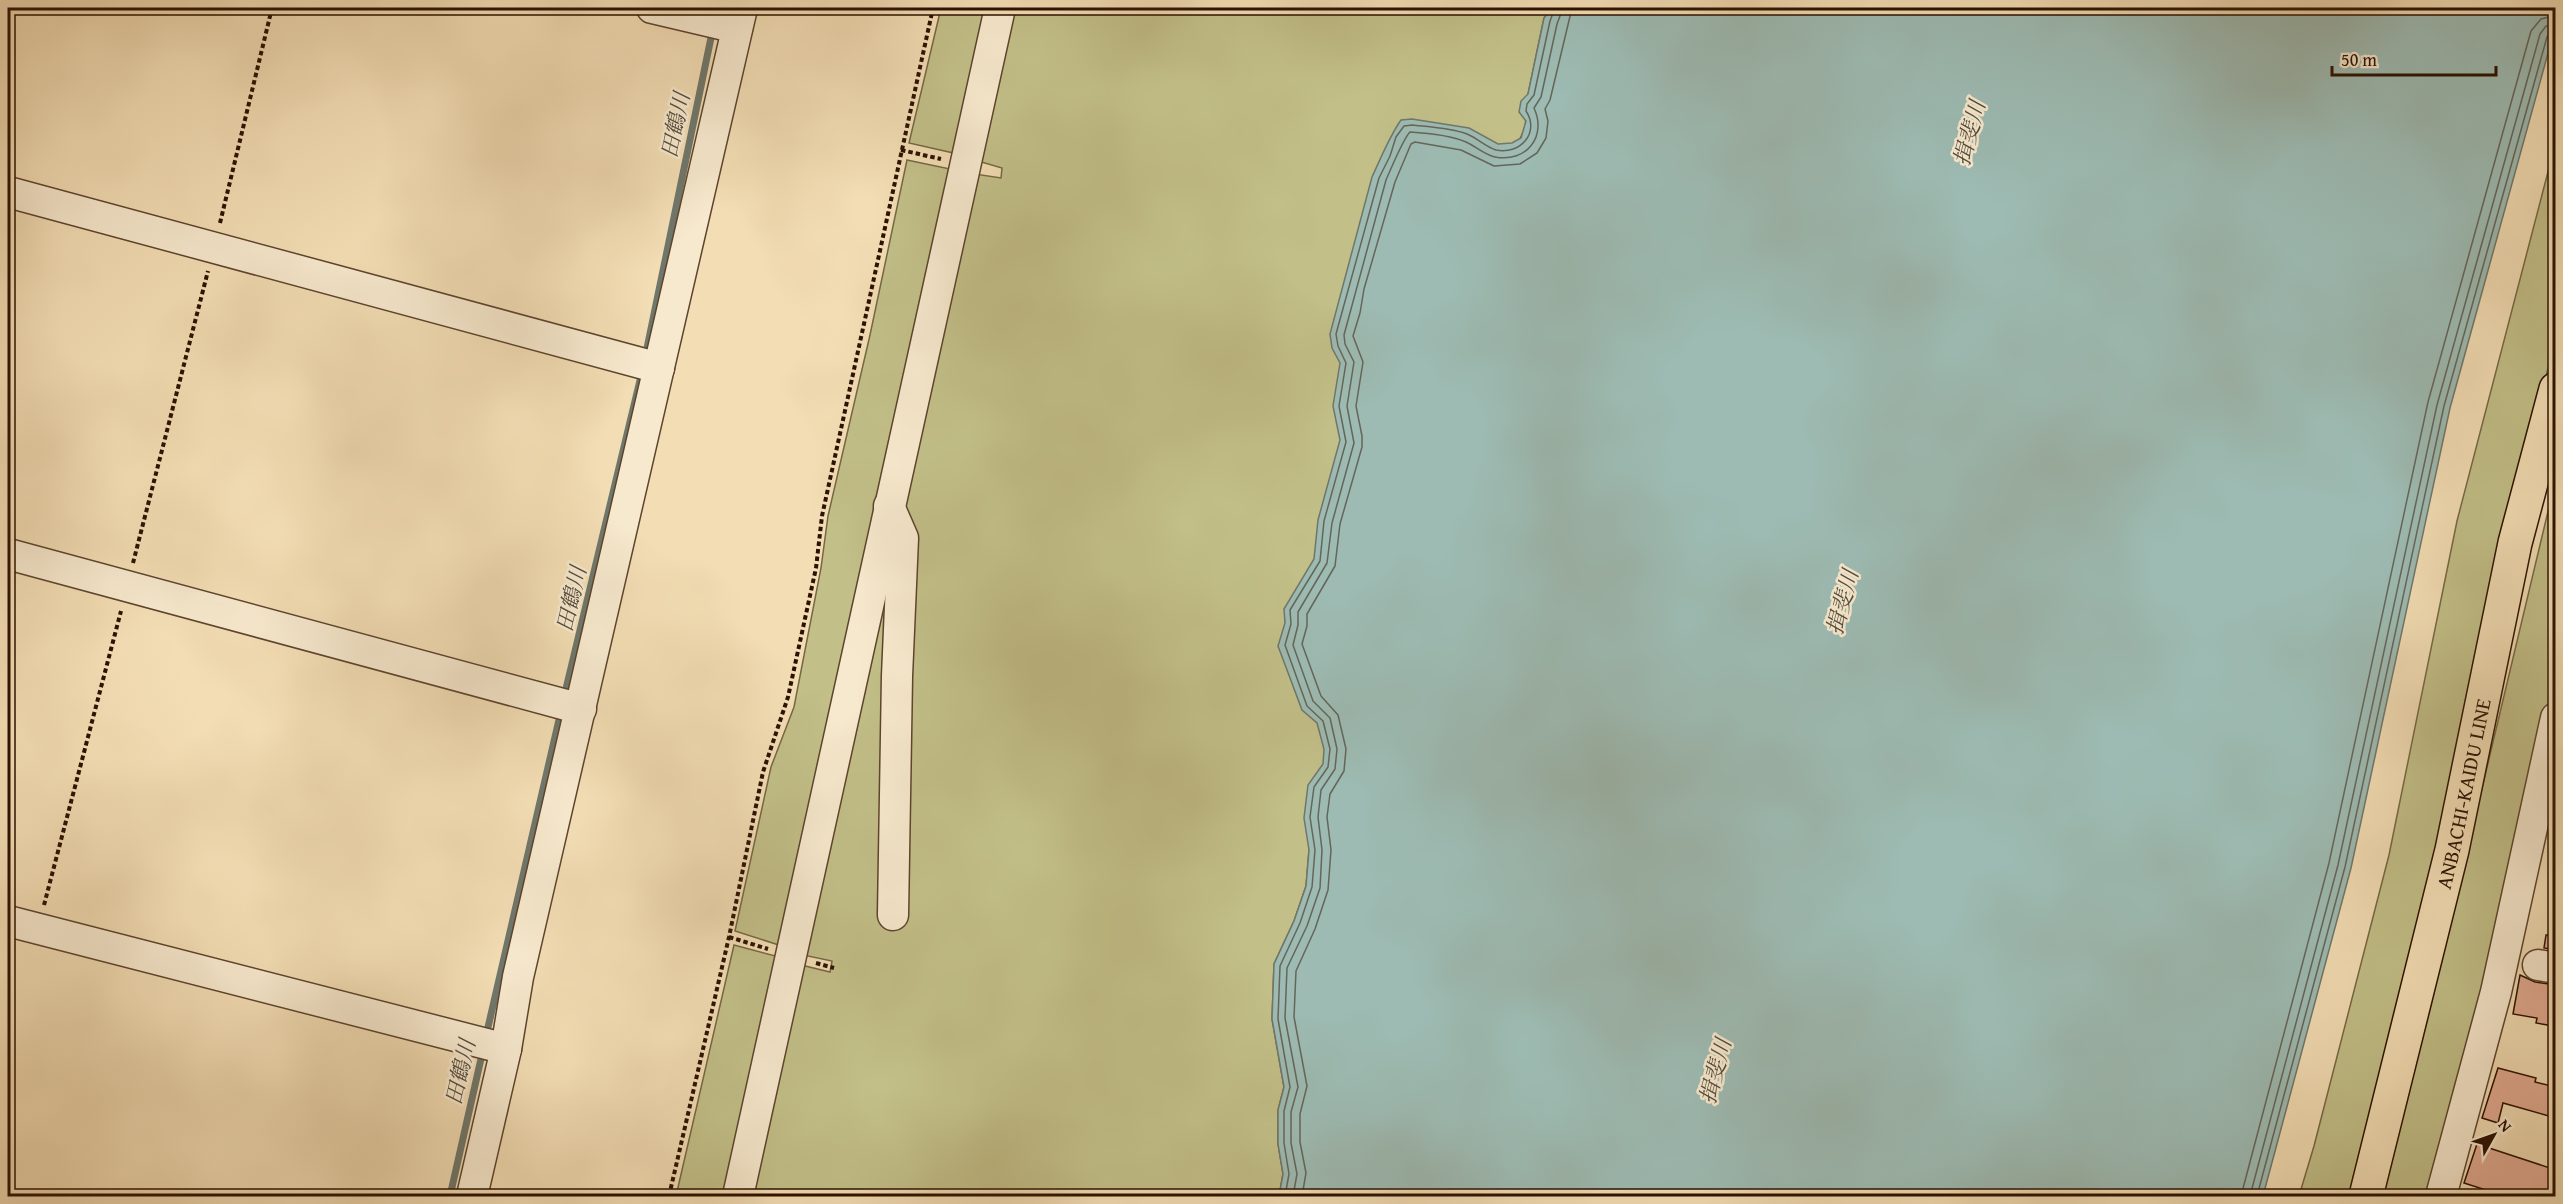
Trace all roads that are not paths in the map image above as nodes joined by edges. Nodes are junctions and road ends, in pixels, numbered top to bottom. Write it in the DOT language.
graph roads {
  1 [pos="652,8"];
  2 [pos="1000,8"];
  3 [pos="729,20"];
  4 [pos="8,192"];
  5 [pos="647,365"];
  6 [pos="2556,389"];
  7 [pos="889,506"];
  8 [pos="8,554"];
  9 [pos="579,709"];
  10 [pos="2556,718"];
  11 [pos="893,915"];
  12 [pos="8,921"];
  13 [pos="492,1046"];
  14 [pos="472,1197"];
  15 [pos="738,1197"];
  16 [pos="2366,1197"];
  17 [pos="2441,1197"];
  1 -- 3 [label="street"];
  2 -- 7 [label="street"];
  3 -- 5 [label="street"];
  4 -- 5 [label="street"];
  5 -- 9 [label="street"];
  6 -- 16 [label="main road, ANBACHI-KAIDU LINE"];
  7 -- 11 [label="street"];
  7 -- 15 [label="street"];
  8 -- 9 [label="street"];
  9 -- 13 [label="street"];
  10 -- 17 [label="street"];
  12 -- 13 [label="street"];
  13 -- 14 [label="street"];
}
